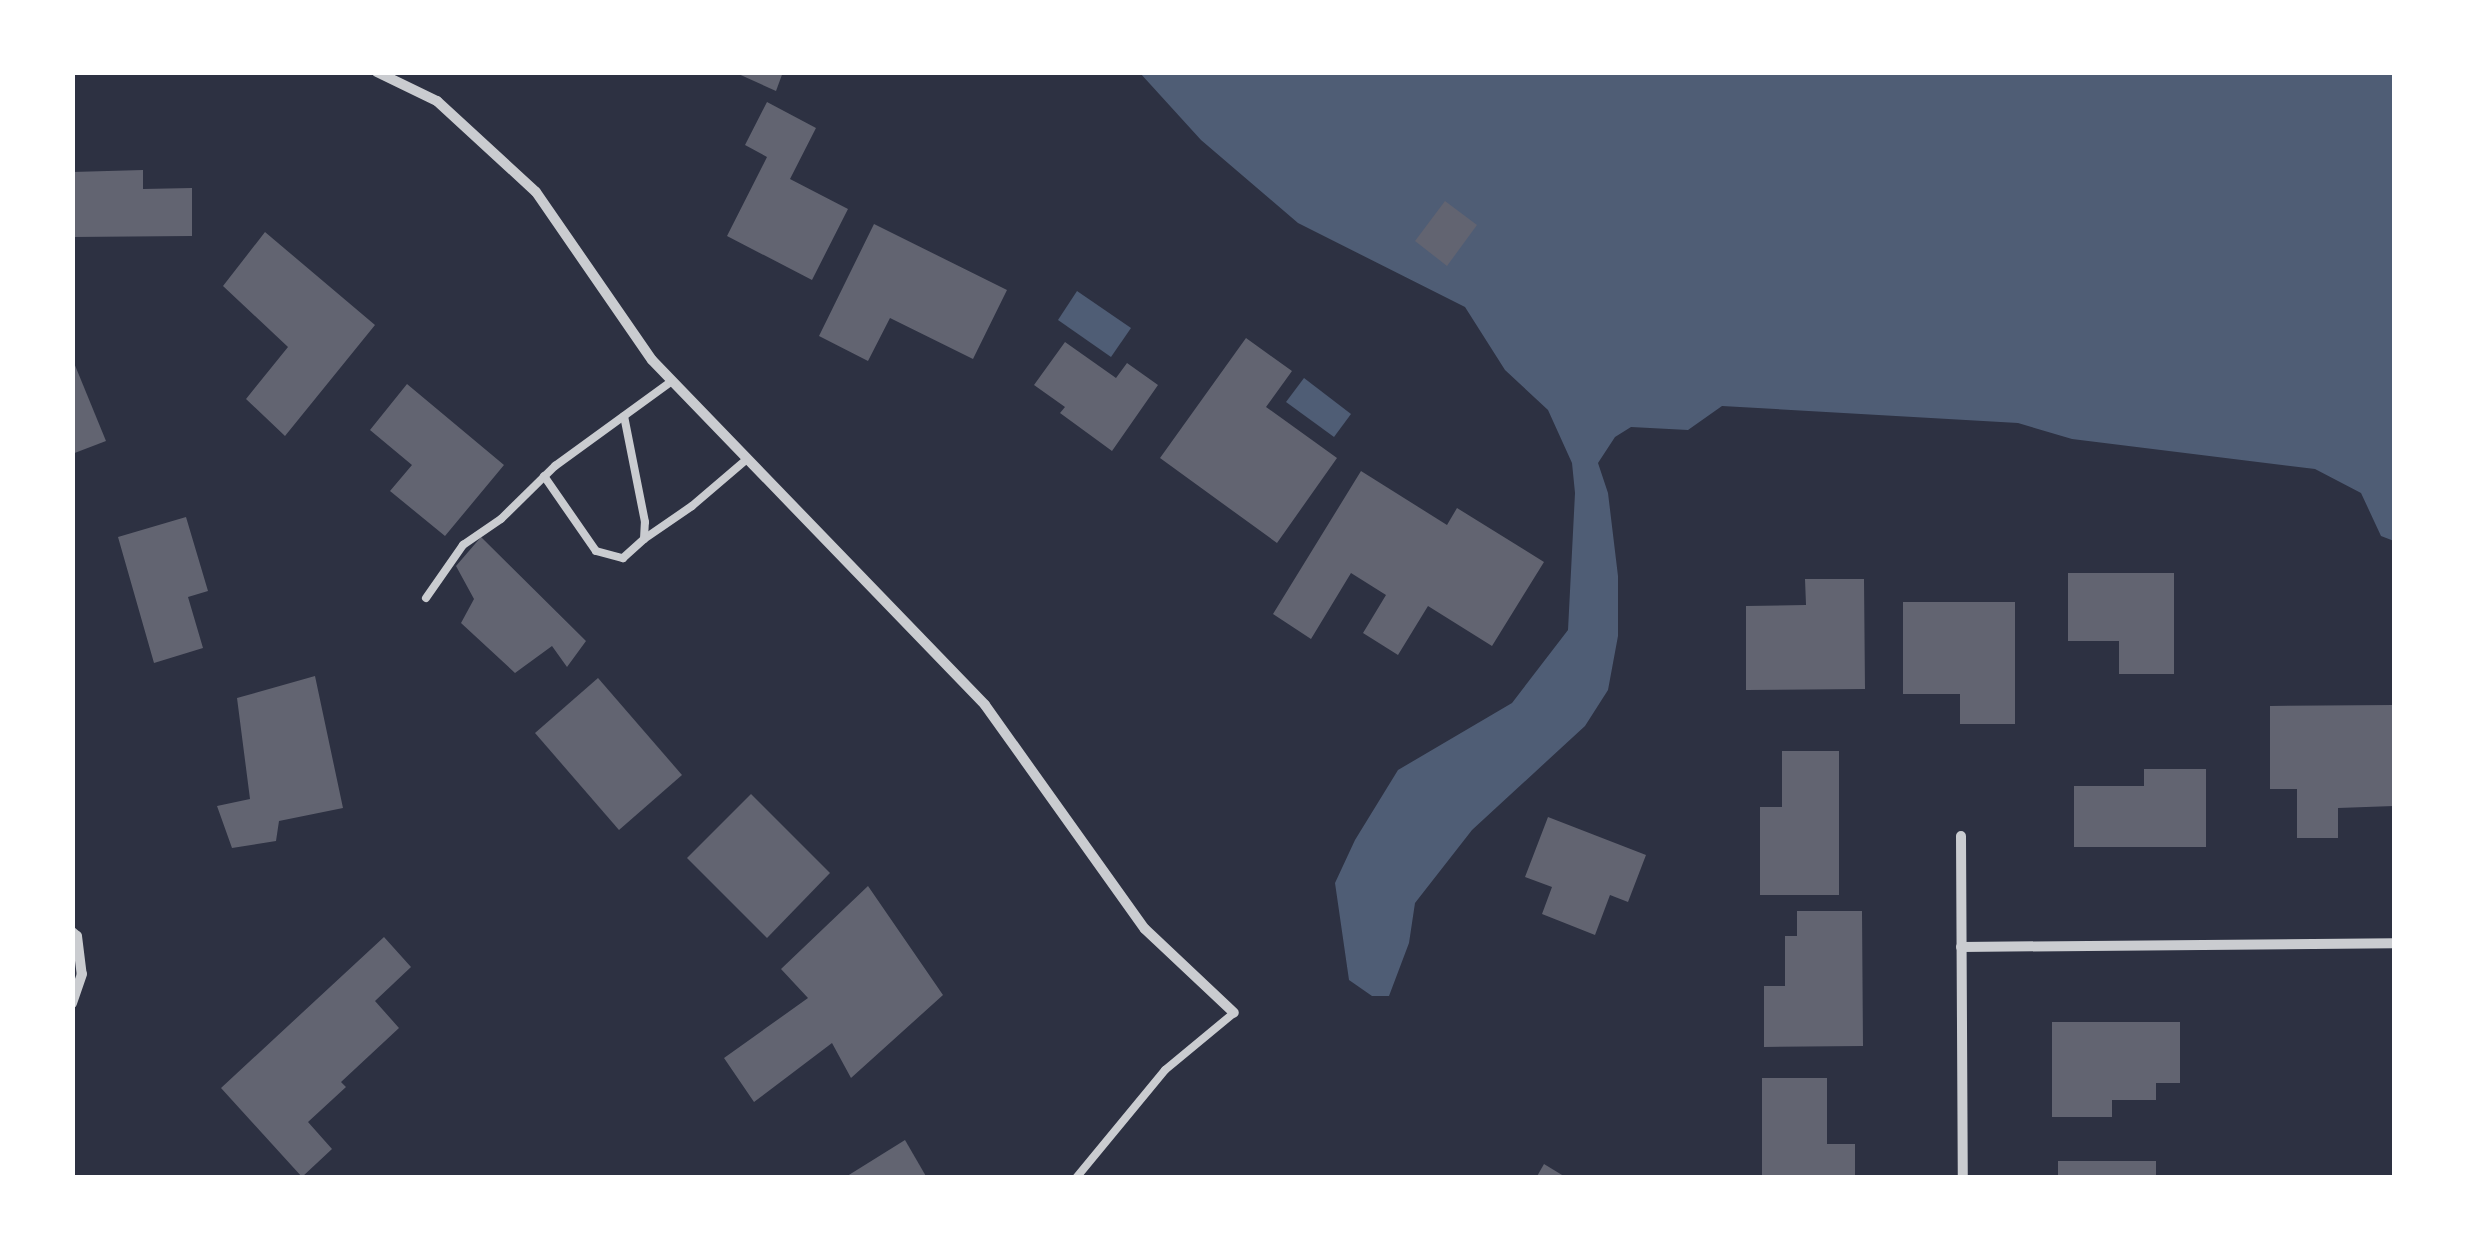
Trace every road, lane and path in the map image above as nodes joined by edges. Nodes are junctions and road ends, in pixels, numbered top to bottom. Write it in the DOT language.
graph roads {
  1 [pos="376,72"];
  2 [pos="672,381"];
  3 [pos="624,416"];
  4 [pos="746,459"];
  5 [pos="544,476"];
  6 [pos="644,539"];
  7 [pos="426,598"];
  8 [pos="1961,836"];
  9 [pos="72,932"];
  10 [pos="2394,943"];
  11 [pos="1961,947"];
  12 [pos="72,1003"];
  13 [pos="1234,1012"];
  14 [pos="1076,1178"];
  15 [pos="1963,1178"];
  1 -- 2 [label="street"];
  2 -- 3 [label="lane"];
  2 -- 4 [label="street"];
  3 -- 5 [label="lane"];
  3 -- 6 [label="lane"];
  4 -- 6 [label="lane"];
  4 -- 13 [label="street"];
  5 -- 6 [label="lane"];
  5 -- 7 [label="lane"];
  8 -- 11 [label="street"];
  9 -- 12 [label="street"];
  10 -- 11 [label="street"];
  11 -- 15 [label="street"];
  13 -- 14 [label="lane"];
}
